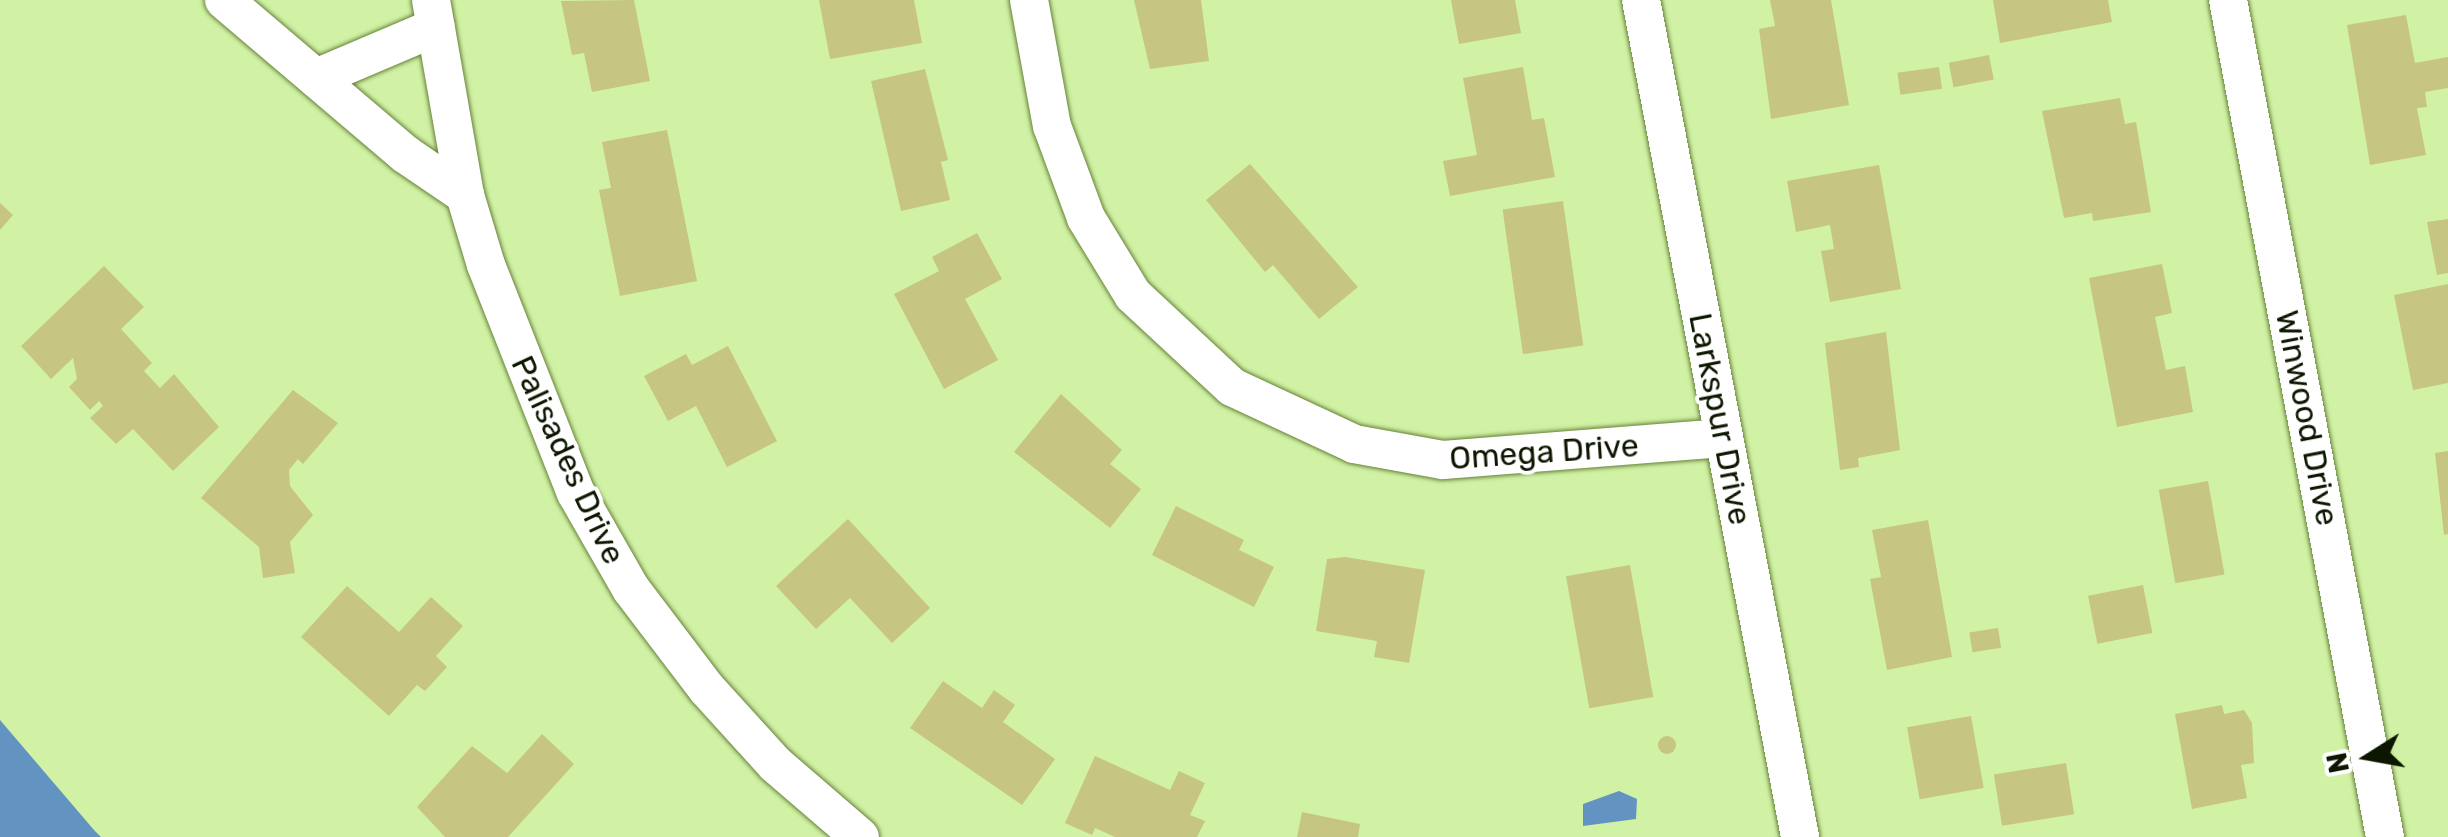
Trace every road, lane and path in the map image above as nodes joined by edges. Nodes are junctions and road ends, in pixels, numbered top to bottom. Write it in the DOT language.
graph roads {
  1 [pos="224,0"];
  2 [pos="1028,0"];
  3 [pos="1642,0"];
  4 [pos="2228,0"];
  5 [pos="434,13"];
  6 [pos="316,78"];
  7 [pos="465,195"];
  8 [pos="1723,438"];
  9 [pos="860,837"];
  10 [pos="1800,837"];
  11 [pos="2385,837"];
  1 -- 6 [label="street"];
  2 -- 8 [label="street, Omega Drive"];
  3 -- 8 [label="street, Larkspur Drive"];
  4 -- 11 [label="street, Winwood Drive"];
  5 -- 6 [label="street"];
  5 -- 7 [label="street, Palisades Drive"];
  6 -- 7 [label="street"];
  7 -- 9 [label="street, Palisades Drive"];
  8 -- 10 [label="street, Larkspur Drive"];
}
